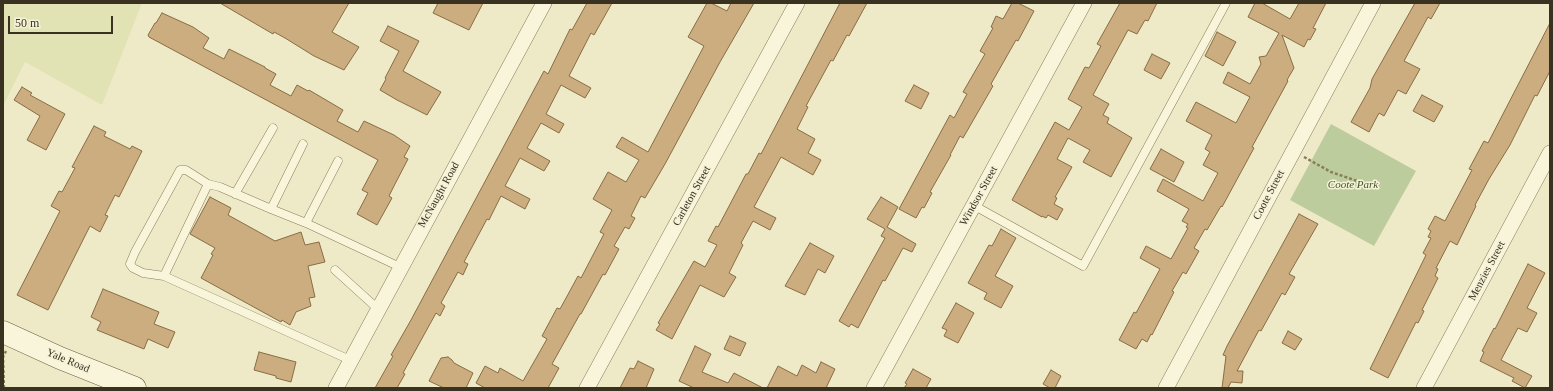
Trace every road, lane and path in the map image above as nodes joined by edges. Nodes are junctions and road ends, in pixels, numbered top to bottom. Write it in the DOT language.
graph roads {
  1 [pos="544,3"];
  2 [pos="797,3"];
  3 [pos="1084,3"];
  4 [pos="1226,3"];
  5 [pos="1373,3"];
  6 [pos="273,128"];
  7 [pos="303,144"];
  8 [pos="1293,150"];
  9 [pos="1550,153"];
  10 [pos="338,161"];
  11 [pos="208,184"];
  12 [pos="1366,184"];
  13 [pos="235,194"];
  14 [pos="973,206"];
  15 [pos="271,208"];
  16 [pos="306,223"];
  17 [pos="400,267"];
  18 [pos="335,270"];
  19 [pos="164,276"];
  20 [pos="378,309"];
  21 [pos="7,334"];
  22 [pos="350,360"];
  23 [pos="4,388"];
  24 [pos="135,388"];
  25 [pos="336,388"];
  26 [pos="587,388"];
  27 [pos="874,388"];
  28 [pos="1166,388"];
  29 [pos="1424,388"];
  1 -- 17 [label="street, McNaught Road"];
  2 -- 26 [label="street, Carleton Street"];
  3 -- 14 [label="street, Windsor Street"];
  4 -- 14 [label="lane"];
  5 -- 8 [label="street, Coote Street"];
  6 -- 13 [label="lane"];
  7 -- 15 [label="lane"];
  8 -- 12 [label="path"];
  8 -- 28 [label="street, Coote Street"];
  9 -- 29 [label="street, Menzies Street"];
  10 -- 16 [label="lane"];
  11 -- 13 [label="lane"];
  11 -- 19 [label="lane"];
  11 -- 19 [label="lane"];
  13 -- 15 [label="lane"];
  14 -- 27 [label="street, Windsor Street"];
  15 -- 16 [label="lane"];
  16 -- 17 [label="lane"];
  17 -- 20 [label="street, McNaught Road"];
  18 -- 20 [label="lane"];
  19 -- 22 [label="lane"];
  20 -- 22 [label="street, McNaught Road"];
  21 -- 23 [label="path"];
  21 -- 24 [label="main road, Yale Road"];
  22 -- 25 [label="street, McNaught Road"];
}
